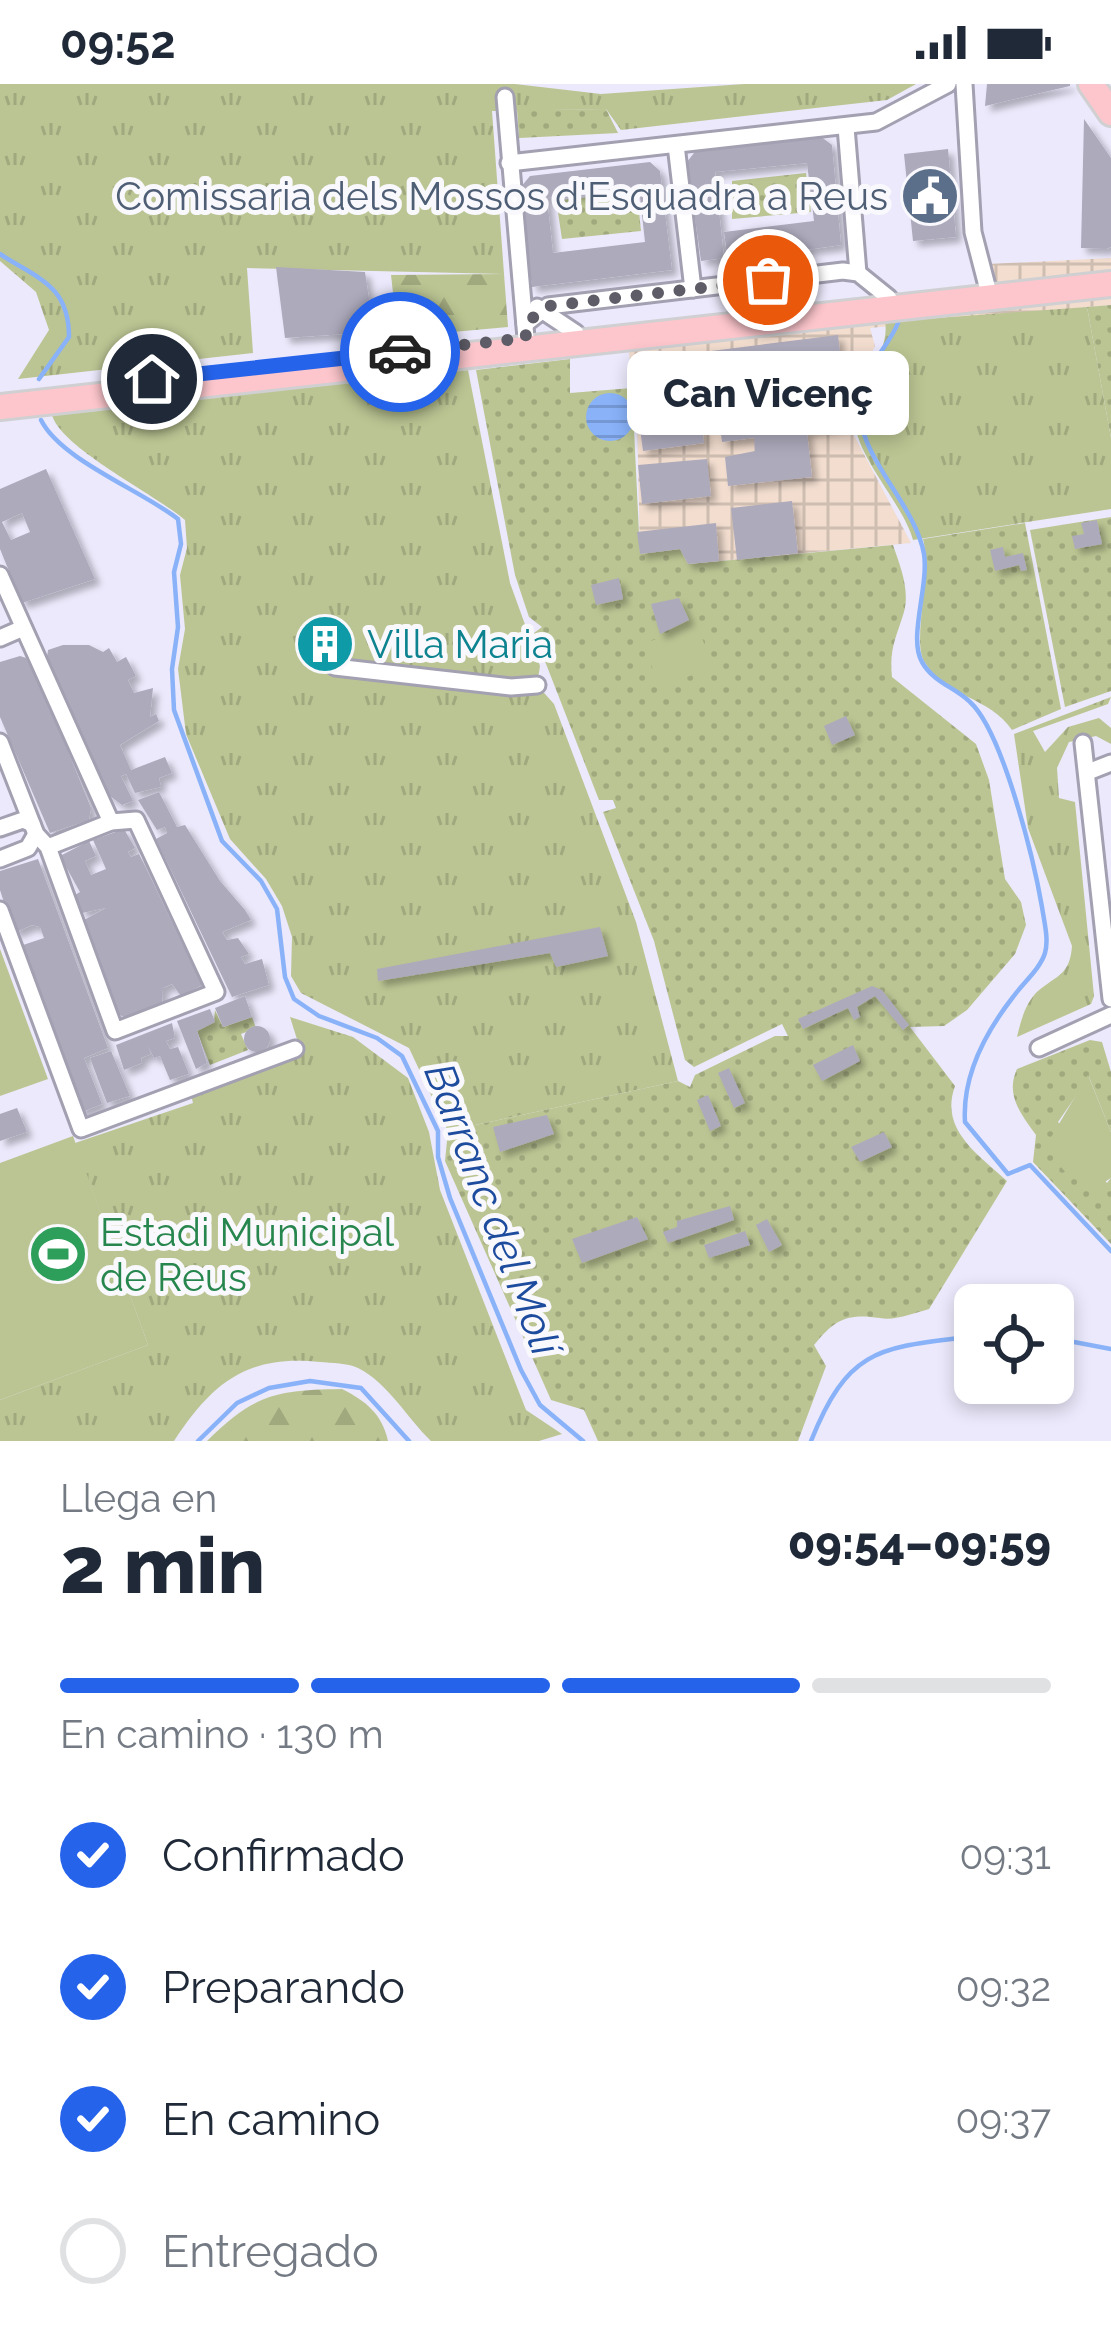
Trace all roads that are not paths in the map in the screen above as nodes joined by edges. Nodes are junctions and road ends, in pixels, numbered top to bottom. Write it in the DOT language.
graph roads {
  1 [pos="948,84"];
  2 [pos="964,84"];
  3 [pos="1091,84"];
  4 [pos="505,97"];
  5 [pos="1111,113"];
  6 [pos="846,127"];
  7 [pos="676,145"];
  8 [pos="508,164"];
  9 [pos="858,273"];
  10 [pos="1107,278"];
  11 [pos="987,286"];
  12 [pos="693,289"];
  13 [pos="521,293"];
  14 [pos="889,298"];
  15 [pos="542,310"];
  16 [pos="525,331"];
  17 [pos="576,333"];
  18 [pos="0,396"];
  19 [pos="0,407"];
  20 [pos="0,575"];
  21 [pos="23,628"];
  22 [pos="0,638"];
  23 [pos="335,667"];
  24 [pos="537,685"];
  25 [pos="0,742"];
  26 [pos="1083,743"];
  27 [pos="1111,763"];
  28 [pos="1088,772"];
  29 [pos="111,822"];
  30 [pos="0,828"];
  31 [pos="34,829"];
  32 [pos="48,847"];
  33 [pos="0,859"];
  34 [pos="0,910"];
  35 [pos="1111,999"];
  36 [pos="1111,1015"];
  37 [pos="1039,1048"];
  38 [pos="295,1049"];
  1 -- 6 [label="street"];
  2 -- 11 [label="street"];
  3 -- 5 [label="main road"];
  4 -- 8 [label="street"];
  6 -- 7 [label="street"];
  6 -- 9 [label="street"];
  7 -- 8 [label="street"];
  7 -- 12 [label="street"];
  8 -- 13 [label="street"];
  9 -- 12 [label="street"];
  9 -- 14 [label="street"];
  10 -- 11 [label="main road"];
  10 -- 19 [label="main road"];
  11 -- 14 [label="main road"];
  12 -- 15 [label="street"];
  13 -- 15 [label="street"];
  13 -- 16 [label="street"];
  14 -- 17 [label="main road"];
  15 -- 16 [label="street"];
  15 -- 17 [label="street"];
  16 -- 17 [label="main road"];
  16 -- 18 [label="main road"];
  20 -- 21 [label="street"];
  21 -- 22 [label="street"];
  21 -- 29 [label="street"];
  23 -- 24 [label="street"];
  25 -- 31 [label="street"];
  26 -- 28 [label="street"];
  27 -- 28 [label="street"];
  28 -- 35 [label="street"];
  29 -- 32 [label="street"];
  29 -- 32 [label="street"];
  30 -- 31 [label="street"];
  31 -- 32 [label="street"];
  31 -- 33 [label="street"];
  34 -- 38 [label="street"];
  36 -- 37 [label="street"];
}
